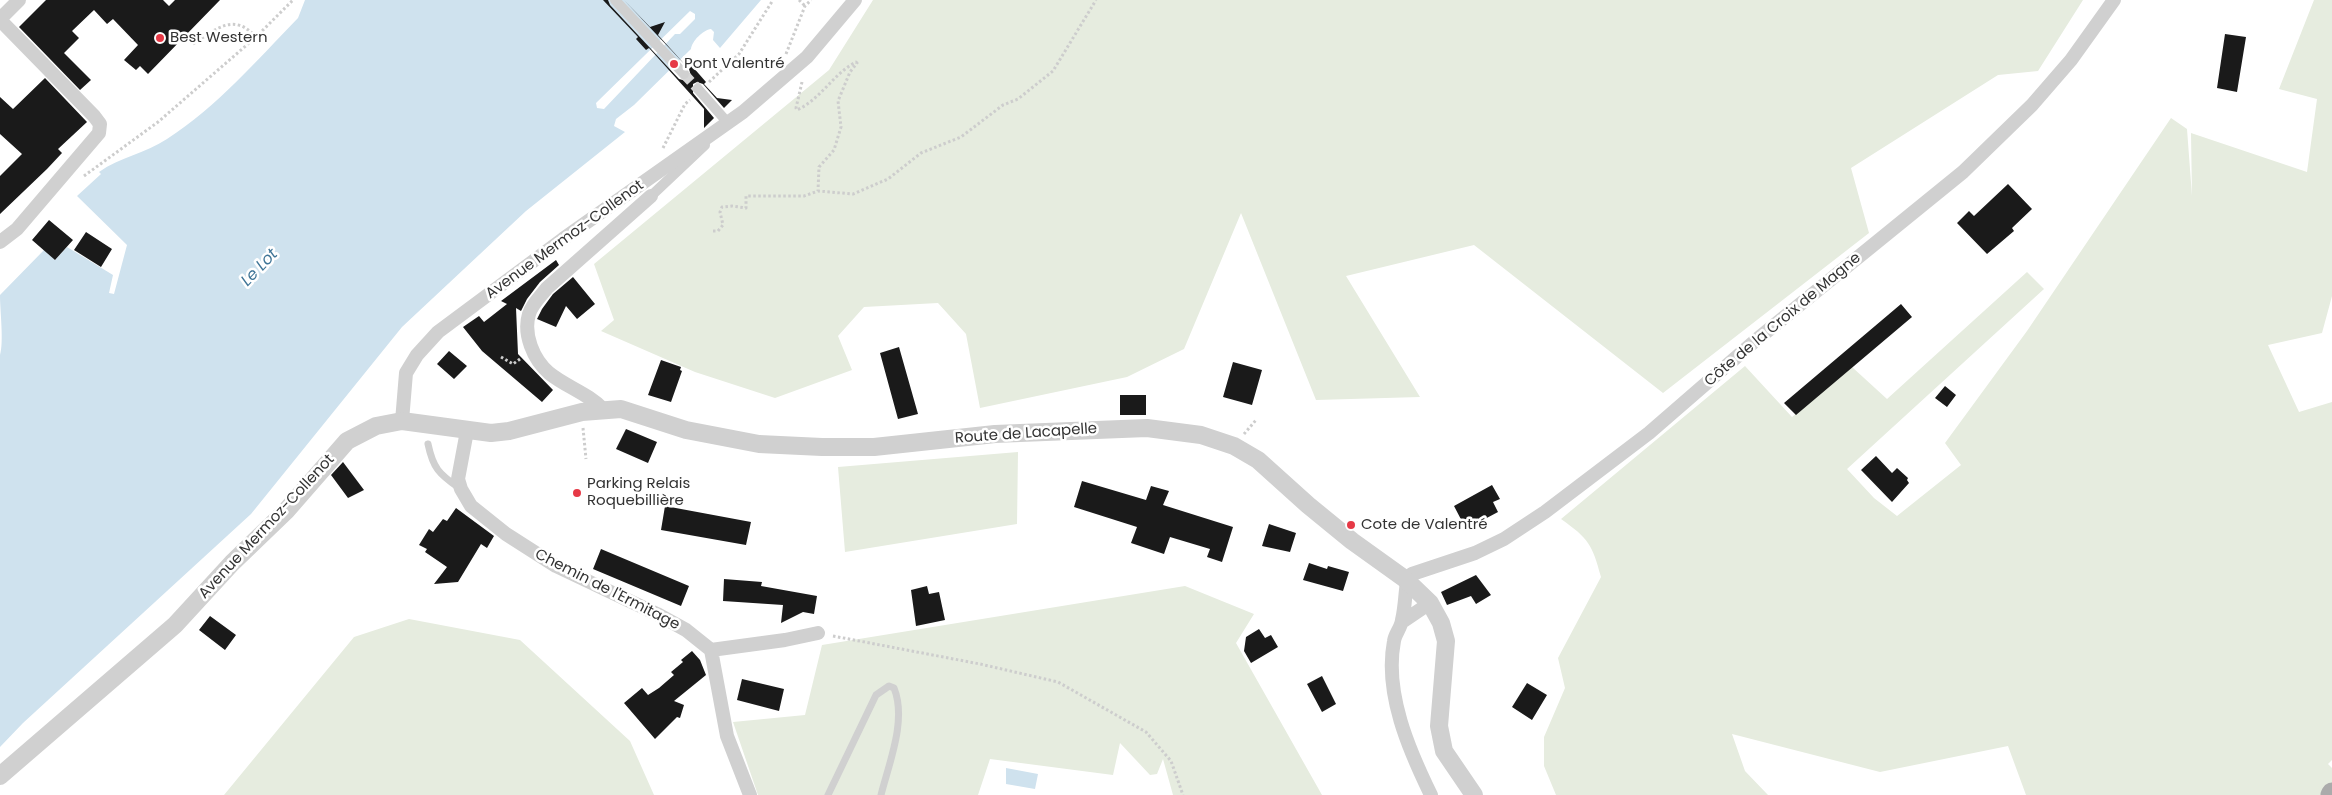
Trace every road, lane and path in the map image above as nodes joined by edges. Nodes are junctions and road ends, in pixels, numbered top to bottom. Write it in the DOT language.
graph roads {
  1 [pos="19,0"];
  2 [pos="294,0"];
  3 [pos="615,0"];
  4 [pos="773,0"];
  5 [pos="799,0"];
  6 [pos="811,0"];
  7 [pos="855,0"];
  8 [pos="1096,0"];
  9 [pos="2114,0"];
  10 [pos="805,6"];
  11 [pos="0,19"];
  12 [pos="256,37"];
  13 [pos="193,44"];
  14 [pos="684,74"];
  15 [pos="795,86"];
  16 [pos="774,87"];
  17 [pos="702,88"];
  18 [pos="728,124"];
  19 [pos="80,179"];
  20 [pos="818,191"];
  21 [pos="651,196"];
  22 [pos="712,231"];
  23 [pos="0,242"];
  24 [pos="532,350"];
  25 [pos="501,357"];
  26 [pos="604,410"];
  27 [pos="1256,420"];
  28 [pos="402,422"];
  29 [pos="583,423"];
  30 [pos="467,431"];
  31 [pos="1244,434"];
  32 [pos="428,444"];
  33 [pos="586,460"];
  34 [pos="461,489"];
  35 [pos="1406,581"];
  36 [pos="1430,602"];
  37 [pos="1402,622"];
  38 [pos="818,633"];
  39 [pos="711,650"];
  40 [pos="0,776"];
  41 [pos="750,795"];
  42 [pos="828,795"];
  43 [pos="881,795"];
  44 [pos="1183,795"];
  45 [pos="1431,795"];
  46 [pos="1474,795"];
  1 -- 11 [label="street"];
  2 -- 12 [label="path"];
  3 -- 14 [label="street"];
  4 -- 17 [label="path"];
  5 -- 10 [label="path"];
  6 -- 10 [label="path"];
  7 -- 16 [label="street, Avenue Mermoz-Collenot"];
  8 -- 20 [label="path"];
  9 -- 35 [label="street, Côte de la Croix de Magne"];
  10 -- 16 [label="path"];
  11 -- 23 [label="street"];
  12 -- 13 [label="path"];
  12 -- 19 [label="path"];
  15 -- 20 [label="path"];
  16 -- 18 [label="street, Avenue Mermoz-Collenot"];
  17 -- 18 [label="street"];
  18 -- 21 [label="street"];
  18 -- 28 [label="street, Avenue Mermoz-Collenot"];
  20 -- 22 [label="path"];
  21 -- 24 [label="street"];
  24 -- 25 [label="path"];
  24 -- 26 [label="street"];
  26 -- 30 [label="street, Route de Lacapelle"];
  26 -- 35 [label="street, Route de Lacapelle"];
  27 -- 31 [label="path"];
  28 -- 30 [label="street, Route de Lacapelle"];
  28 -- 40 [label="street, Avenue Mermoz-Collenot"];
  29 -- 33 [label="path"];
  30 -- 34 [label="street"];
  32 -- 34 [label="lane, Chemin de l'Ermitage"];
  34 -- 39 [label="street, Chemin de l'Ermitage"];
  35 -- 36 [label="street, Route de Lacapelle"];
  35 -- 37 [label="street"];
  36 -- 37 [label="street"];
  36 -- 46 [label="street"];
  37 -- 45 [label="street"];
  38 -- 39 [label="street"];
  38 -- 44 [label="path"];
  39 -- 41 [label="street"];
  42 -- 43 [label="lane"];
}
